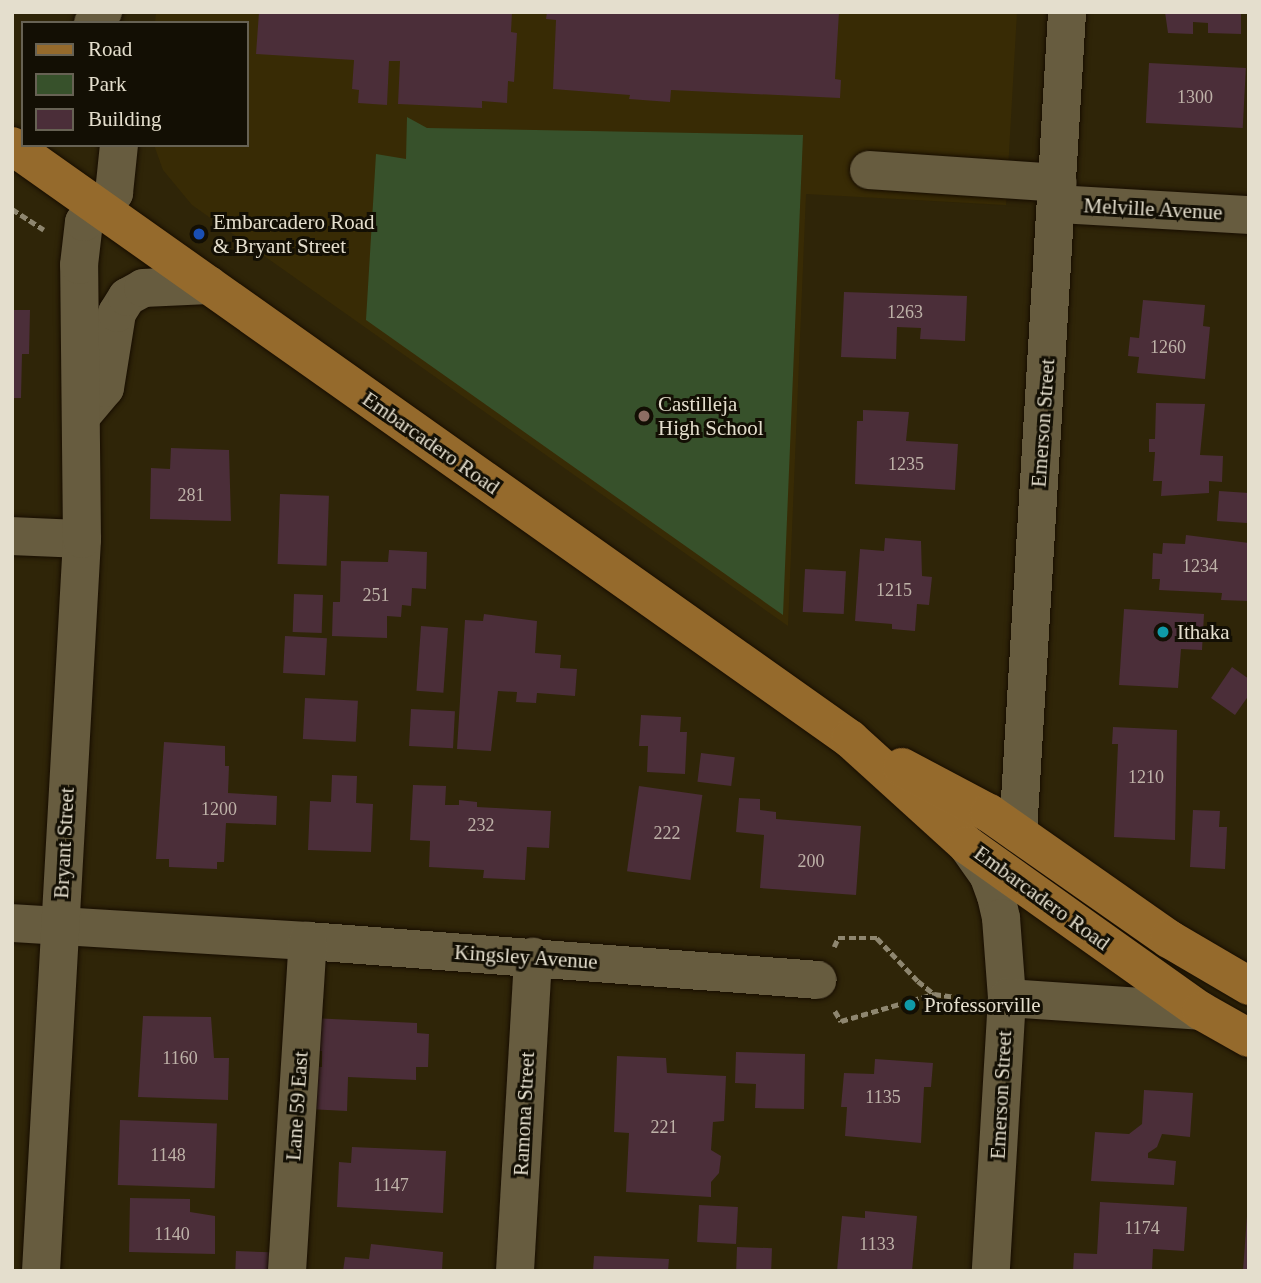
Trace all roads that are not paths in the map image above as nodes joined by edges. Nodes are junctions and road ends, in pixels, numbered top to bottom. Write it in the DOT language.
graph roads {
  1 [pos="1067,12"];
  2 [pos="12,146"];
  3 [pos="118,147"];
  4 [pos="869,170"];
  5 [pos="1057,193"];
  6 [pos="99,207"];
  7 [pos="1249,215"];
  8 [pos="209,285"];
  9 [pos="83,414"];
  10 [pos="12,536"];
  11 [pos="82,539"];
  12 [pos="850,739"];
  13 [pos="1018,833"];
  14 [pos="967,845"];
  15 [pos="12,923"];
  16 [pos="59,926"];
  17 [pos="308,941"];
  18 [pos="533,957"];
  19 [pos="818,980"];
  20 [pos="1241,980"];
  21 [pos="1007,998"];
  22 [pos="1201,1011"];
  23 [pos="1249,1038"];
  24 [pos="1249,1048"];
  25 [pos="41,1271"];
  26 [pos="287,1271"];
  27 [pos="514,1271"];
  28 [pos="991,1271"];
  1 -- 5 [label="street, Emerson Street"];
  2 -- 6 [label="main road, Embarcadero Road"];
  3 -- 6 [label="street, Bryant Street"];
  4 -- 5 [label="street, Melville Avenue"];
  5 -- 7 [label="street, Melville Avenue"];
  5 -- 13 [label="street, Emerson Street"];
  6 -- 8 [label="main road, Embarcadero Road"];
  6 -- 9 [label="street, Bryant Street"];
  8 -- 9 [label="street"];
  8 -- 12 [label="main road, Embarcadero Road"];
  9 -- 11 [label="street, Bryant Street"];
  10 -- 11 [label="street"];
  11 -- 16 [label="street, Bryant Street"];
  12 -- 13 [label="main road, Embarcadero Road"];
  12 -- 14 [label="main road, Embarcadero Road"];
  13 -- 20 [label="main road, Embarcadero Road"];
  14 -- 21 [label="street, Emerson Street"];
  14 -- 22 [label="main road, Embarcadero Road"];
  15 -- 16 [label="street, Kingsley Avenue"];
  16 -- 17 [label="street, Kingsley Avenue"];
  16 -- 25 [label="street, Bryant Street"];
  17 -- 18 [label="street, Kingsley Avenue"];
  17 -- 26 [label="street, Lane 59 East"];
  18 -- 19 [label="street, Kingsley Avenue"];
  18 -- 27 [label="street, Ramona Street"];
  21 -- 22 [label="street"];
  21 -- 28 [label="street, Emerson Street"];
  22 -- 23 [label="main road, Embarcadero Road"];
  22 -- 24 [label="main road"];
}
